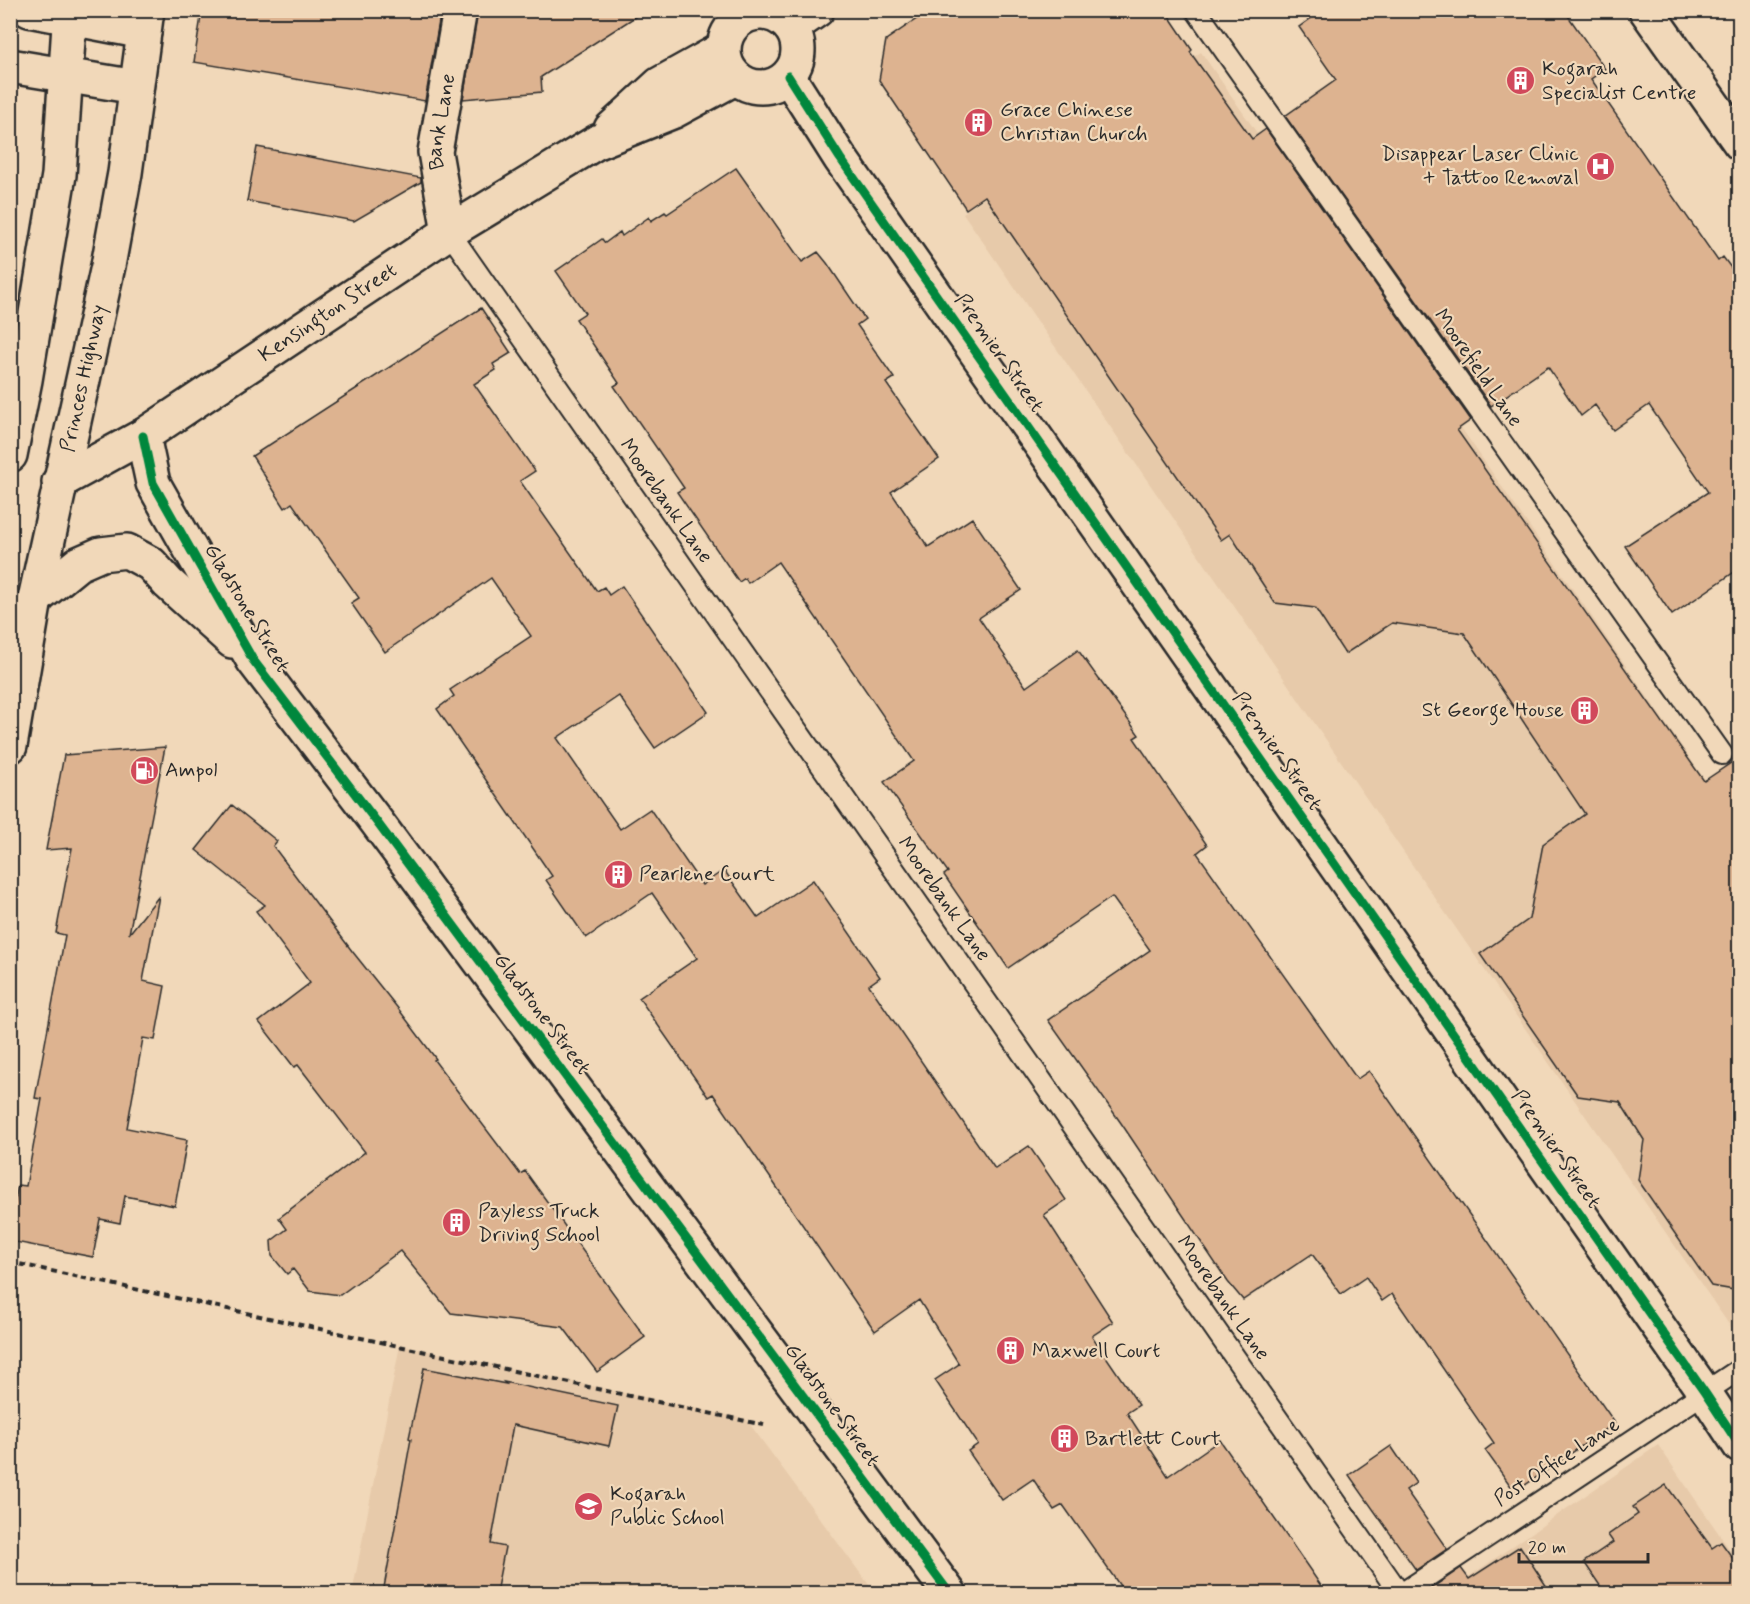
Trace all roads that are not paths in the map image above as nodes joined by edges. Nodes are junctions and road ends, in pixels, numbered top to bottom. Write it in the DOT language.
graph roads {
  1 [pos="29,10"];
  2 [pos="460,10"];
  3 [pos="1196,10"];
  4 [pos="1646,10"];
  5 [pos="69,15"];
  6 [pos="804,19"];
  7 [pos="146,21"];
  8 [pos="729,63"];
  9 [pos="10,66"];
  10 [pos="64,75"];
  11 [pos="788,76"];
  12 [pos="136,87"];
  13 [pos="1740,143"];
  14 [pos="449,232"];
  15 [pos="10,336"];
  16 [pos="25,380"];
  17 [pos="143,436"];
  18 [pos="10,455"];
  19 [pos="59,482"];
  20 [pos="35,599"];
  21 [pos="253,660"];
  22 [pos="10,746"];
  23 [pos="1722,754"];
  24 [pos="1740,1369"];
  25 [pos="1705,1393"];
  26 [pos="1740,1446"];
  27 [pos="950,1593"];
  28 [pos="1401,1593"];
  1 -- 5 [label="main road"];
  2 -- 14 [label="main road, Bank Lane"];
  3 -- 23 [label="lane, Moorefield Lane"];
  4 -- 13 [label="main road"];
  5 -- 7 [label="main road"];
  5 -- 10 [label="main road"];
  6 -- 8 [label="main road"];
  6 -- 11 [label="main road"];
  7 -- 12 [label="main road, Princes Highway"];
  8 -- 11 [label="main road"];
  8 -- 14 [label="main road, Kensington Street"];
  9 -- 10 [label="main road"];
  10 -- 12 [label="main road"];
  10 -- 16 [label="main road"];
  11 -- 25 [label="main road, Premier Street"];
  12 -- 19 [label="main road, Princes Highway"];
  14 -- 17 [label="main road, Kensington Street"];
  14 -- 28 [label="lane, Moorebank Lane"];
  15 -- 16 [label="main road"];
  16 -- 18 [label="main road"];
  17 -- 19 [label="main road, Kensington Street"];
  17 -- 21 [label="main road, Gladstone Street"];
  19 -- 20 [label="main road, Princes Highway"];
  20 -- 21 [label="main road, Gladstone Street"];
  20 -- 22 [label="main road, Princes Highway"];
  21 -- 27 [label="main road, Gladstone Street"];
  24 -- 25 [label="lane, Post Office Lane"];
  25 -- 26 [label="main road, Premier Street"];
  25 -- 28 [label="lane, Post Office Lane"];
}
